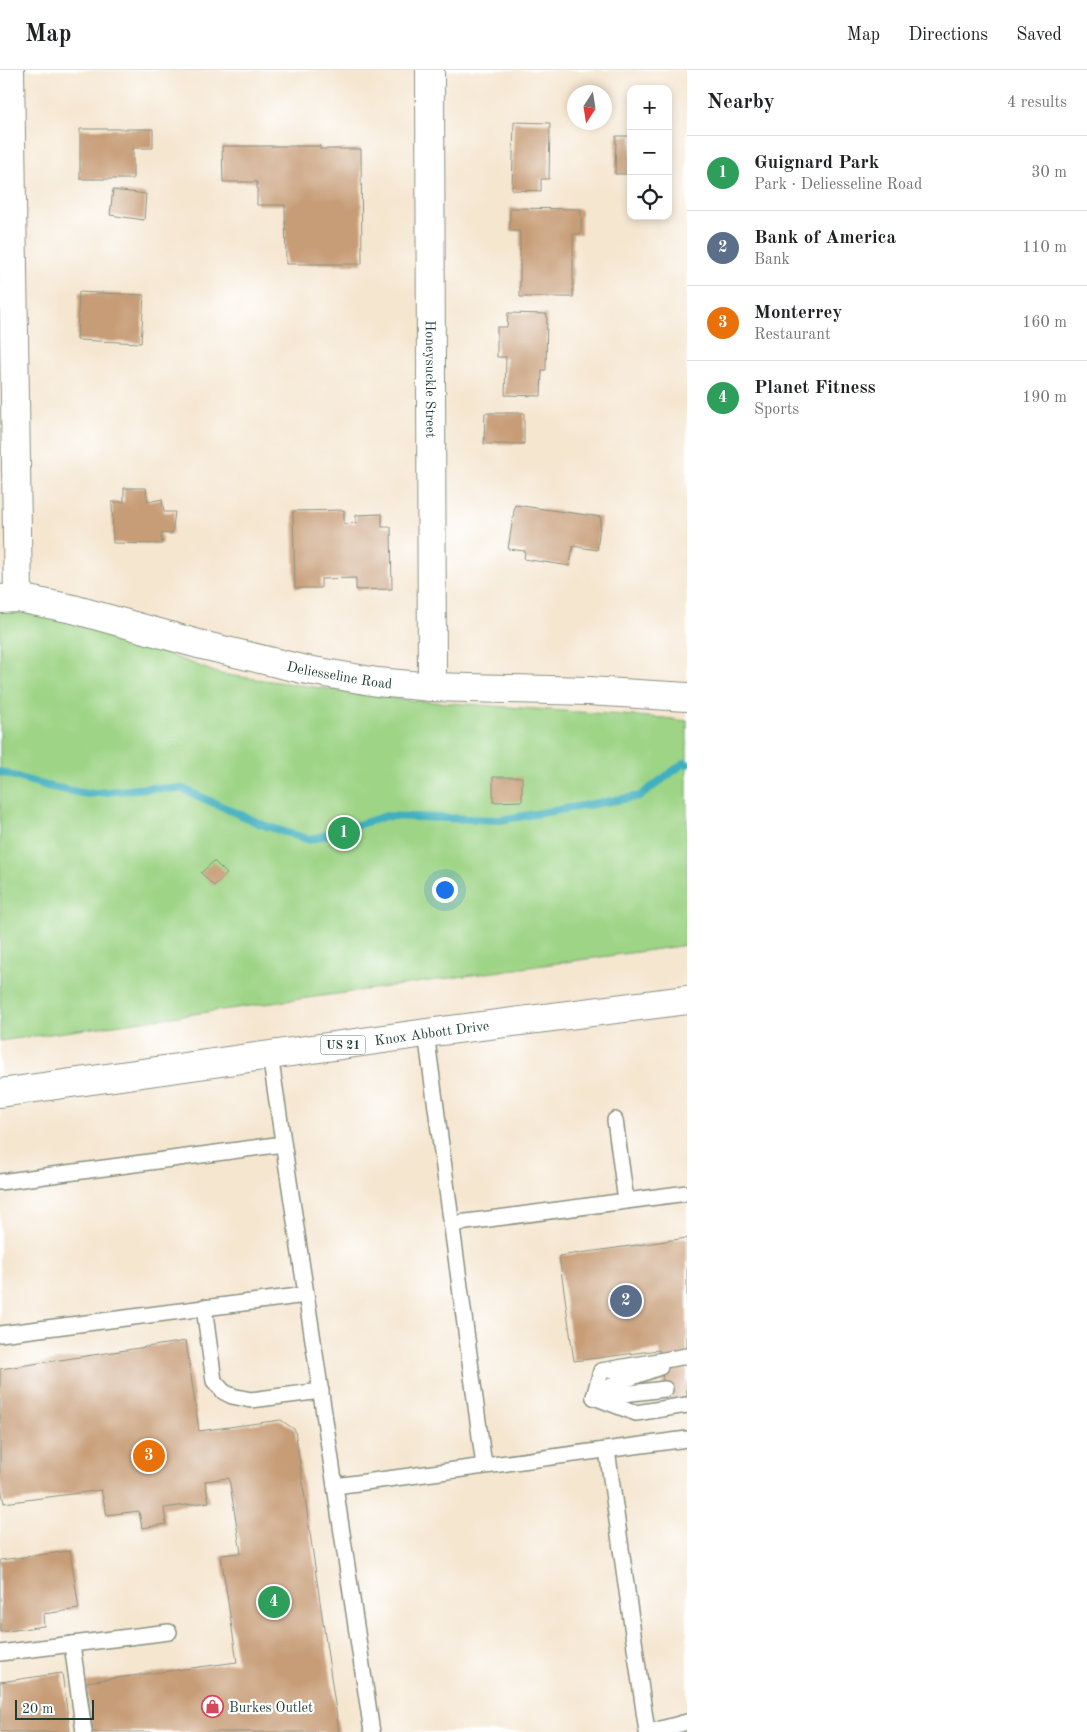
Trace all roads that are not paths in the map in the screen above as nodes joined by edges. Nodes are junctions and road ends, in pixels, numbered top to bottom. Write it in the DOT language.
graph roads {
  1 [pos="10,70"];
  2 [pos="430,70"];
  3 [pos="9,599"];
  4 [pos="432,687"];
  5 [pos="687,697"];
  6 [pos="687,1000"];
  7 [pos="426,1034"];
  8 [pos="270,1055"];
  9 [pos="0,1093"];
  10 [pos="615,1120"];
  11 [pos="284,1144"];
  12 [pos="0,1182"];
  13 [pos="687,1193"];
  14 [pos="626,1201"];
  15 [pos="452,1224"];
  16 [pos="306,1295"];
  17 [pos="204,1307"];
  18 [pos="0,1334"];
  19 [pos="687,1356"];
  20 [pos="687,1364"];
  21 [pos="665,1389"];
  22 [pos="320,1391"];
  23 [pos="594,1397"];
  24 [pos="687,1405"];
  25 [pos="687,1439"];
  26 [pos="607,1450"];
  27 [pos="484,1466"];
  28 [pos="335,1486"];
  29 [pos="169,1632"];
  30 [pos="72,1644"];
  31 [pos="0,1654"];
  32 [pos="687,1722"];
  33 [pos="84,1732"];
  34 [pos="372,1732"];
  35 [pos="648,1732"];
  1 -- 3 [label="street"];
  2 -- 4 [label="street, Honeysuckle Street"];
  3 -- 4 [label="street, Deliesseline Road"];
  4 -- 5 [label="street, Deliesseline Road"];
  6 -- 7 [label="street, Knox Abbott Drive / US 21"];
  7 -- 8 [label="street, Knox Abbott Drive / US 21"];
  7 -- 15 [label="lane"];
  8 -- 9 [label="street, Knox Abbott Drive / US 21"];
  8 -- 11 [label="lane"];
  10 -- 14 [label="lane"];
  11 -- 12 [label="lane"];
  11 -- 16 [label="lane"];
  13 -- 14 [label="lane"];
  14 -- 15 [label="lane"];
  15 -- 27 [label="lane"];
  16 -- 17 [label="lane"];
  16 -- 22 [label="lane"];
  17 -- 18 [label="lane"];
  17 -- 22 [label="lane"];
  19 -- 23 [label="lane"];
  20 -- 23 [label="lane"];
  21 -- 23 [label="lane"];
  22 -- 28 [label="lane"];
  23 -- 24 [label="lane"];
  25 -- 26 [label="lane"];
  26 -- 27 [label="lane"];
  26 -- 35 [label="lane"];
  27 -- 28 [label="lane"];
  28 -- 34 [label="lane"];
  29 -- 30 [label="lane"];
  30 -- 31 [label="lane"];
  30 -- 33 [label="lane"];
  32 -- 35 [label="lane"];
}
